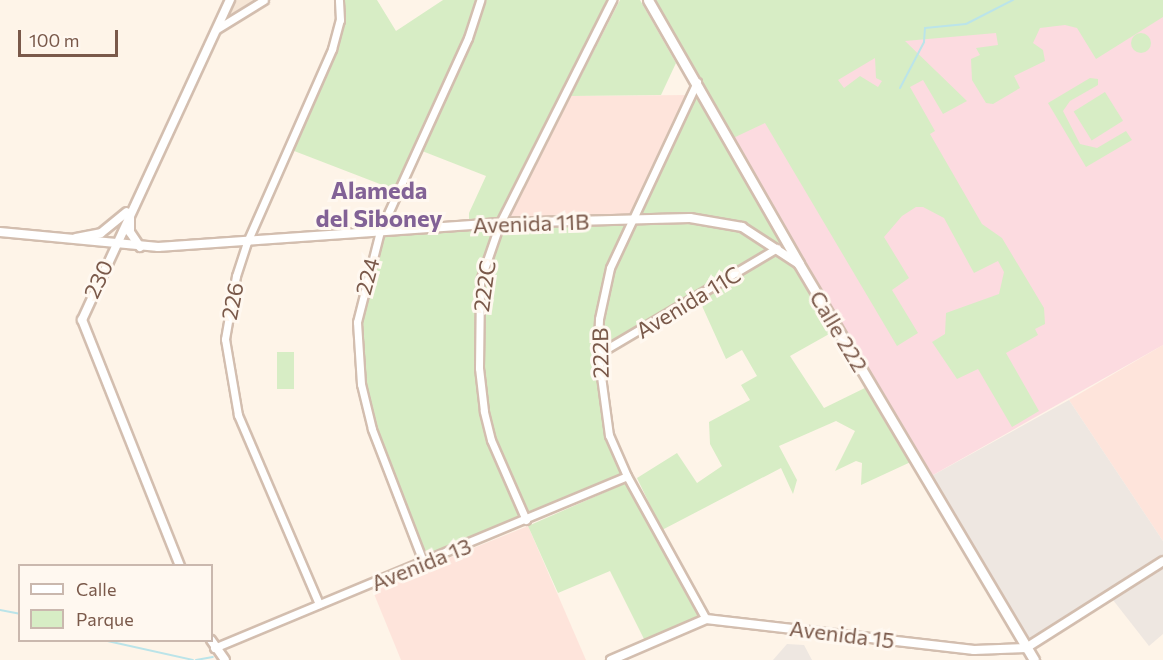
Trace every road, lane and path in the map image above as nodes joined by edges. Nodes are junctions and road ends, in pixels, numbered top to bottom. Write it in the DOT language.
graph roads {
  1 [pos="230,0"];
  2 [pos="264,0"];
  3 [pos="339,0"];
  4 [pos="480,0"];
  5 [pos="612,0"];
  6 [pos="648,0"];
  7 [pos="216,28"];
  8 [pos="697,82"];
  9 [pos="139,194"];
  10 [pos="131,210"];
  11 [pos="632,219"];
  12 [pos="500,223"];
  13 [pos="380,231"];
  14 [pos="0,232"];
  15 [pos="63,240"];
  16 [pos="247,242"];
  17 [pos="114,246"];
  18 [pos="140,247"];
  19 [pos="777,248"];
  20 [pos="799,264"];
  21 [pos="598,354"];
  22 [pos="627,476"];
  23 [pos="526,520"];
  24 [pos="1163,561"];
  25 [pos="179,564"];
  26 [pos="424,564"];
  27 [pos="319,604"];
  28 [pos="706,619"];
  29 [pos="213,644"];
  30 [pos="1026,648"];
  31 [pos="225,660"];
  32 [pos="611,660"];
  33 [pos="1034,660"];
  1 -- 7 [label="street, 230"];
  2 -- 7 [label="street"];
  3 -- 16 [label="street, 226"];
  4 -- 13 [label="street, 224"];
  5 -- 12 [label="street, 222C"];
  6 -- 8 [label="main road, Calle 222"];
  7 -- 9 [label="street, 230"];
  8 -- 11 [label="street, 222B"];
  8 -- 20 [label="main road, Calle 222"];
  9 -- 10 [label="street, 230"];
  9 -- 15 [label="street"];
  10 -- 17 [label="street, 230"];
  10 -- 18 [label="street"];
  11 -- 12 [label="street, Avenida 11B"];
  11 -- 19 [label="street, Avenida 11B"];
  11 -- 21 [label="street, 222B"];
  12 -- 13 [label="street, Avenida 11B"];
  12 -- 23 [label="street, 222C"];
  13 -- 16 [label="street, Avenida 11B"];
  13 -- 26 [label="street, 224"];
  14 -- 15 [label="street, Avenida 11B"];
  15 -- 17 [label="street, Avenida 11B"];
  16 -- 18 [label="street, Avenida 11B"];
  16 -- 27 [label="street, 226"];
  17 -- 18 [label="street, Avenida 11B"];
  17 -- 25 [label="street, 230"];
  19 -- 20 [label="street, Avenida 11B"];
  19 -- 21 [label="street, Avenida 11C"];
  20 -- 30 [label="main road, Calle 222"];
  21 -- 22 [label="street, 222B"];
  22 -- 23 [label="street, Avenida 13"];
  22 -- 28 [label="street, 222B"];
  23 -- 26 [label="street, Avenida 13"];
  24 -- 30 [label="street"];
  26 -- 27 [label="street, Avenida 13"];
  27 -- 29 [label="street, Avenida 13"];
  28 -- 30 [label="street, Avenida 15"];
  28 -- 32 [label="street, Avenida 15"];
  29 -- 31 [label="street"];
  30 -- 33 [label="main road, Calle 222"];
}
